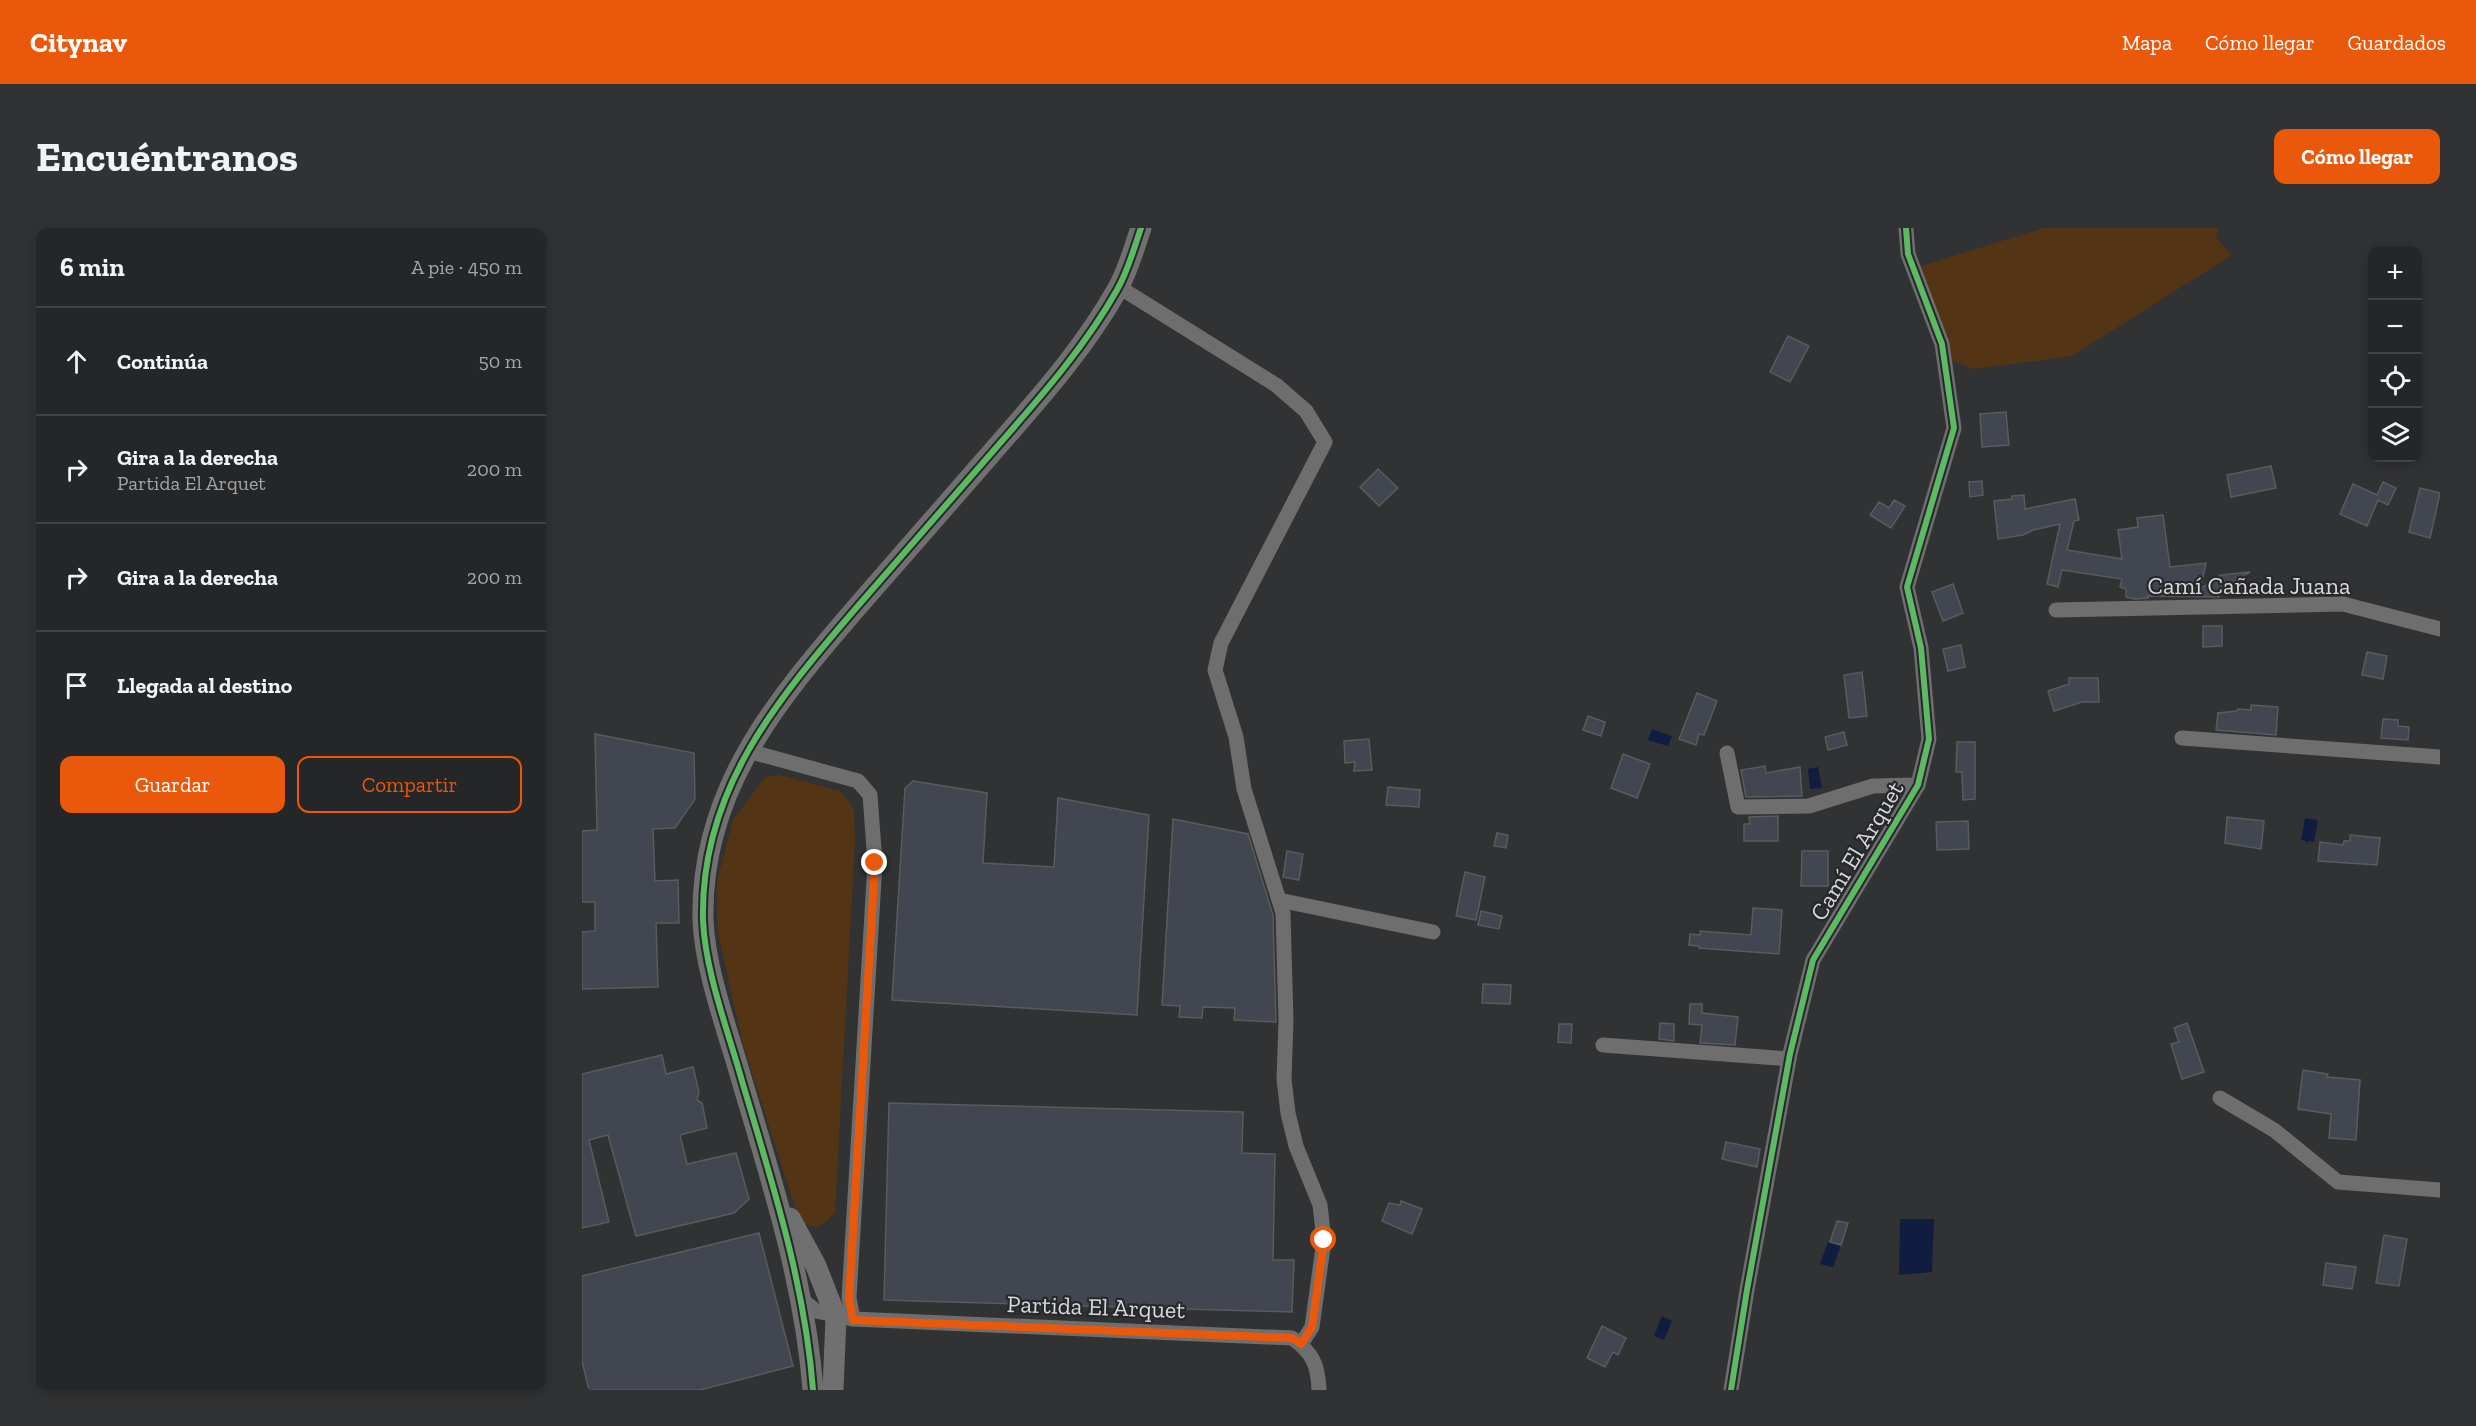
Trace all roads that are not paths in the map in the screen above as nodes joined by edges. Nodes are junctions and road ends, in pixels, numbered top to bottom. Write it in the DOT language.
graph roads {
  1 [pos="1141,228"];
  2 [pos="1906,228"];
  3 [pos="1119,287"];
  4 [pos="2056,610"];
  5 [pos="2440,629"];
  6 [pos="2182,738"];
  7 [pos="748,751"];
  8 [pos="1727,753"];
  9 [pos="2440,757"];
  10 [pos="1918,785"];
  11 [pos="1279,900"];
  12 [pos="1433,932"];
  13 [pos="1603,1045"];
  14 [pos="1789,1059"];
  15 [pos="2220,1098"];
  16 [pos="2440,1190"];
  17 [pos="775,1191"];
  18 [pos="802,1300"];
  19 [pos="845,1318"];
  20 [pos="1301,1344"];
  21 [pos="813,1390"];
  22 [pos="833,1390"];
  23 [pos="1319,1390"];
  24 [pos="1731,1390"];
  1 -- 3 [label="street"];
  2 -- 10 [label="street, Camí El Arquet"];
  3 -- 7 [label="street"];
  3 -- 11 [label="street"];
  4 -- 5 [label="street, Camí Cañada Juana"];
  6 -- 9 [label="street"];
  7 -- 17 [label="street"];
  7 -- 19 [label="street"];
  8 -- 10 [label="street"];
  10 -- 14 [label="street, Camí El Arquet"];
  11 -- 12 [label="street"];
  11 -- 20 [label="street"];
  13 -- 14 [label="street"];
  14 -- 24 [label="street, Camí El Arquet"];
  15 -- 16 [label="street"];
  17 -- 18 [label="street"];
  17 -- 19 [label="street"];
  18 -- 19 [label="street"];
  18 -- 21 [label="street"];
  19 -- 20 [label="street, Partida El Arquet"];
  19 -- 22 [label="street"];
  20 -- 23 [label="street"];
}
